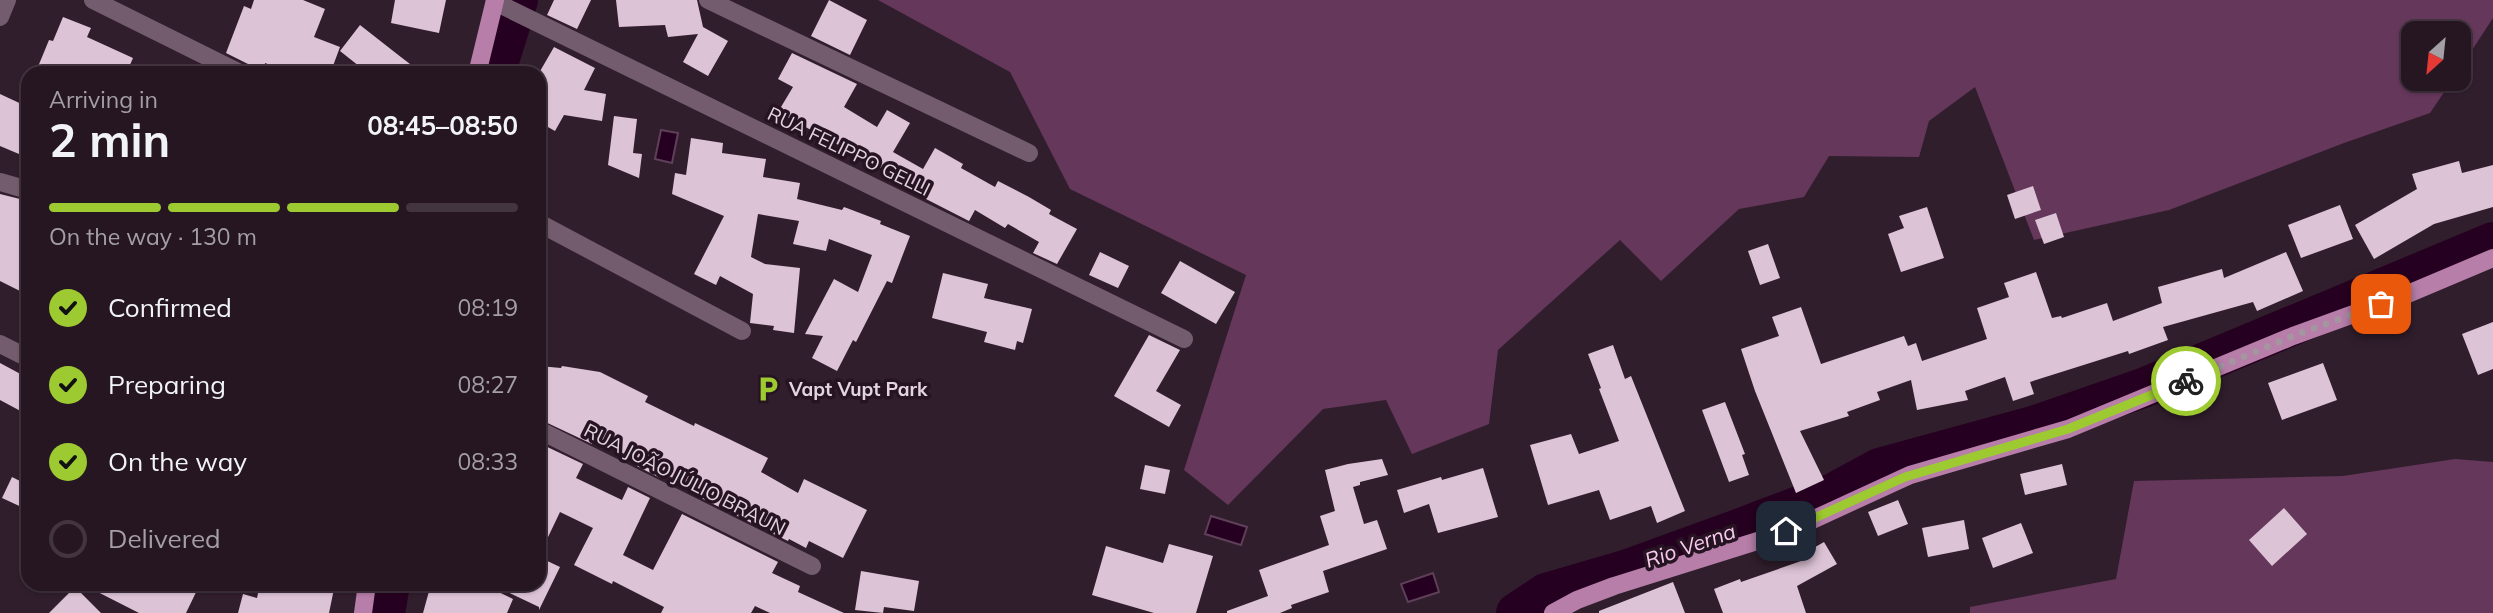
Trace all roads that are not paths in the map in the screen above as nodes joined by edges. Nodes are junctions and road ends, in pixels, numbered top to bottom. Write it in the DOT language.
graph roads {
  1 [pos="7,0"];
  2 [pos="93,0"];
  3 [pos="708,0"];
  4 [pos="495,1"];
  5 [pos="0,17"];
  6 [pos="226,66"];
  7 [pos="479,66"];
  8 [pos="1029,152"];
  9 [pos="0,182"];
  10 [pos="21,188"];
  11 [pos="546,227"];
  12 [pos="2493,258"];
  13 [pos="742,331"];
  14 [pos="1184,339"];
  15 [pos="0,344"];
  16 [pos="21,354"];
  17 [pos="546,433"];
  18 [pos="812,566"];
  19 [pos="366,591"];
  20 [pos="363,613"];
  21 [pos="1553,613"];
  1 -- 5 [label="street"];
  2 -- 6 [label="street"];
  3 -- 8 [label="street"];
  4 -- 7 [label="main road"];
  4 -- 14 [label="street, RUA FELIPPO GELLI"];
  9 -- 10 [label="street"];
  11 -- 13 [label="street"];
  12 -- 21 [label="main road"];
  15 -- 16 [label="street"];
  17 -- 18 [label="street, RUA JOÃO JÚLIO BRAUN"];
  19 -- 20 [label="main road"];
}
